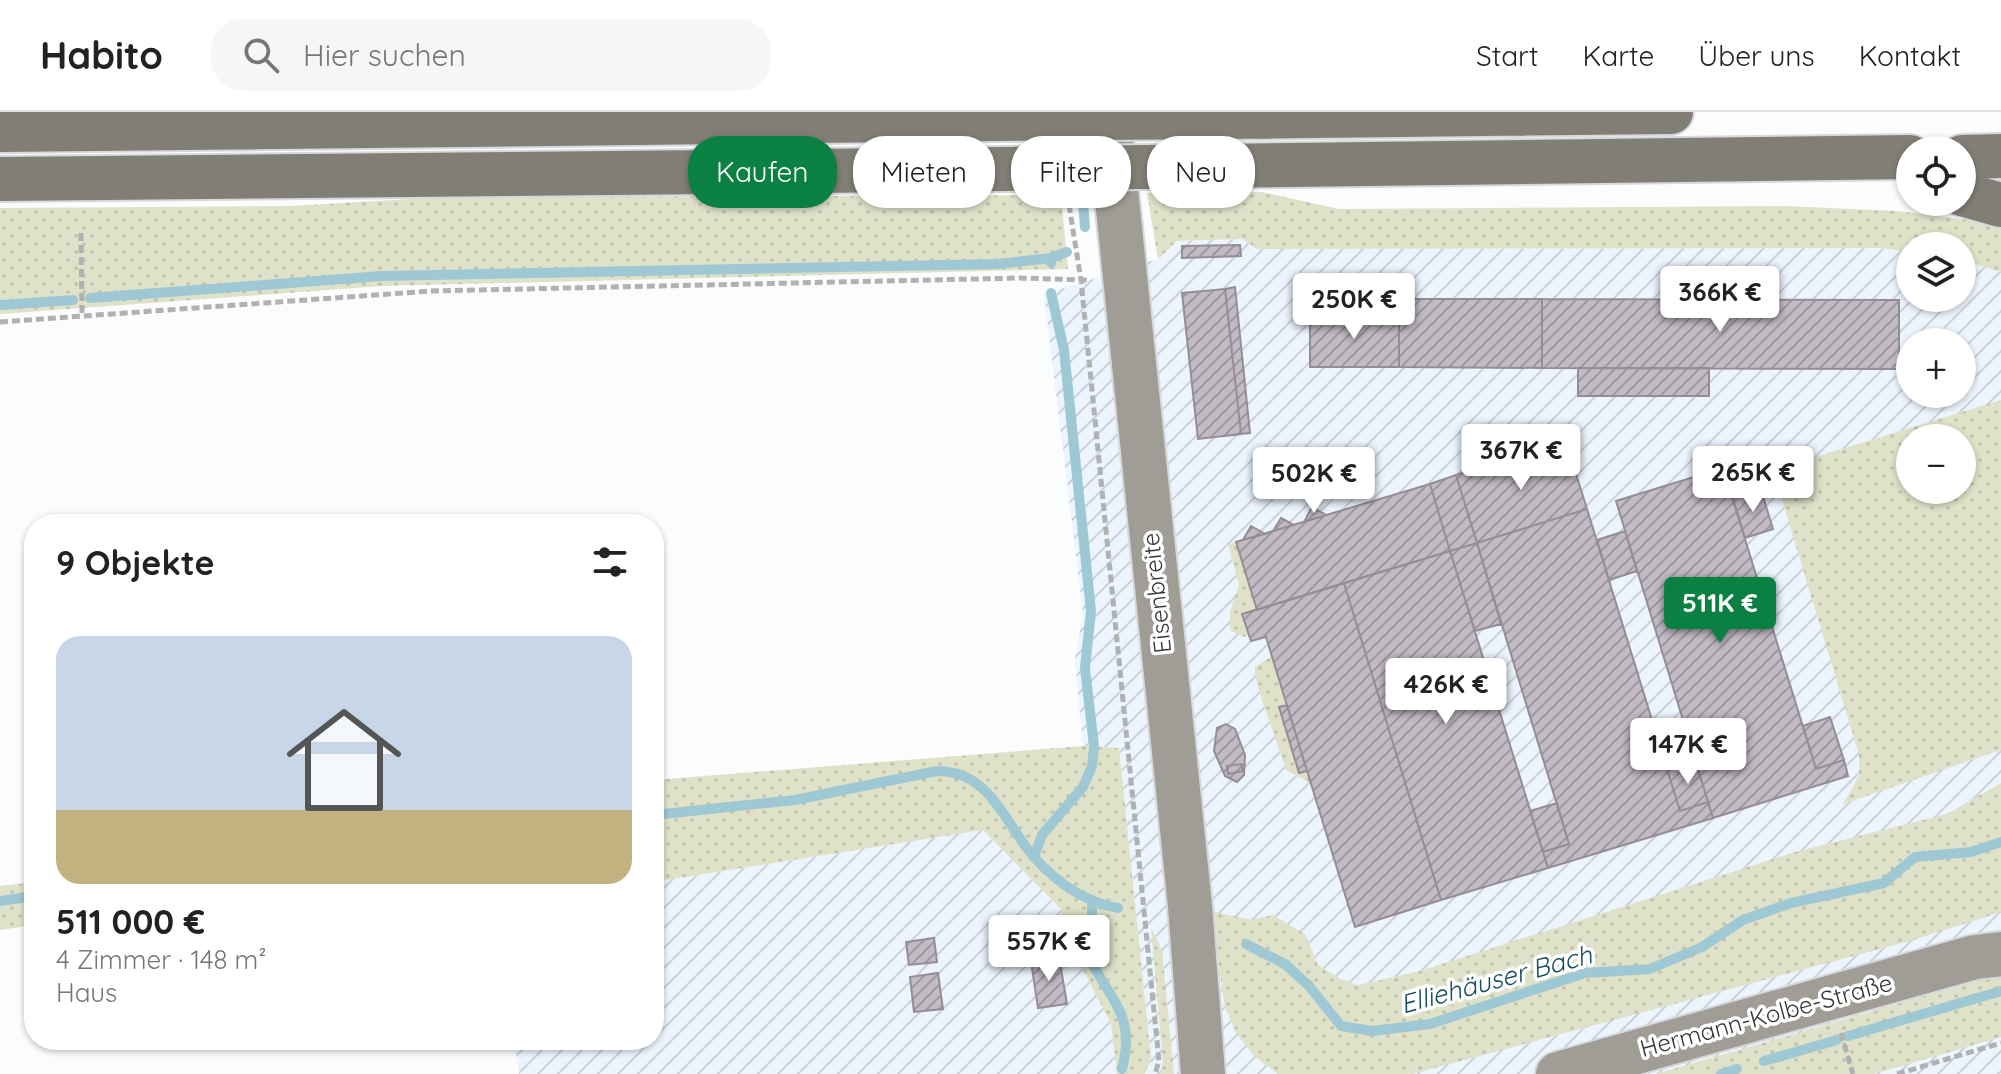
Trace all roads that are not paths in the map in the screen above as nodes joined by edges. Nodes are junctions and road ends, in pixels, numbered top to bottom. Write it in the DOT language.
graph roads {
  1 [pos="1108,112"];
  2 [pos="1671,112"];
  3 [pos="0,130"];
  4 [pos="2001,156"];
  5 [pos="1896,157"];
  6 [pos="1976,157"];
  7 [pos="1817,158"];
  8 [pos="1896,178"];
  9 [pos="0,179"];
  10 [pos="1976,198"];
  11 [pos="2001,205"];
  12 [pos="1992,951"];
  13 [pos="1200,1024"];
  14 [pos="1203,1074"];
  15 [pos="1239,1074"];
  16 [pos="1558,1074"];
  1 -- 13 [label="main road, Eisenbreite"];
  2 -- 3 [label="highway, bridge"];
  4 -- 6 [label="highway"];
  5 -- 7 [label="highway"];
  7 -- 8 [label="highway"];
  7 -- 9 [label="highway, bridge"];
  10 -- 11 [label="highway"];
  12 -- 16 [label="main road, Hermann-Kolbe-Straße"];
  13 -- 14 [label="main road, Eisenbreite"];
  13 -- 15 [label="main road"];
}
